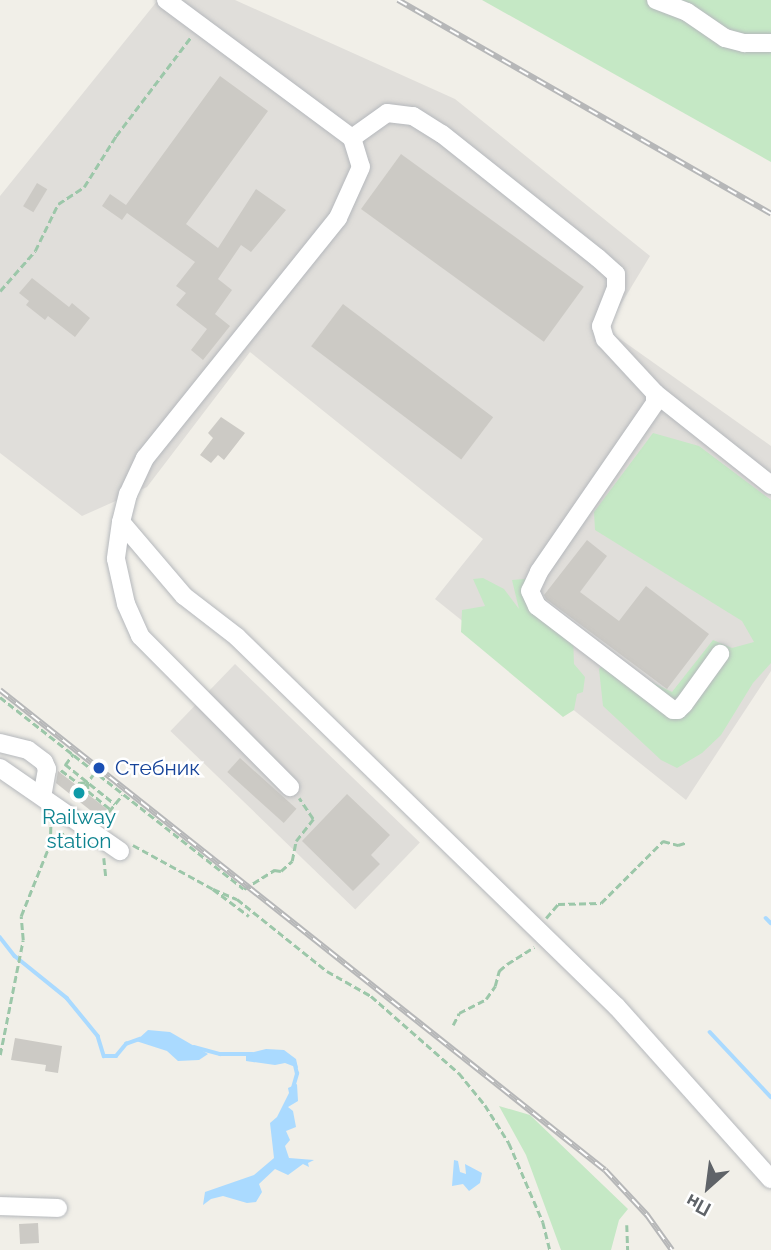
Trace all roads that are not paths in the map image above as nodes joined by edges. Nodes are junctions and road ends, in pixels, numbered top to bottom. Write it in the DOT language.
graph roads {
  1 [pos="166,0"];
  2 [pos="656,0"];
  3 [pos="689,6"];
  4 [pos="771,43"];
  5 [pos="352,138"];
  6 [pos="655,393"];
  7 [pos="771,485"];
  8 [pos="121,522"];
  9 [pos="720,654"];
  10 [pos="0,743"];
  11 [pos="0,768"];
  12 [pos="290,787"];
  13 [pos="48,800"];
  14 [pos="125,847"];
  15 [pos="771,1179"];
  16 [pos="0,1206"];
  17 [pos="58,1209"];
  1 -- 5 [label="street"];
  2 -- 3 [label="street"];
  3 -- 4 [label="street"];
  5 -- 6 [label="street"];
  5 -- 8 [label="street"];
  6 -- 7 [label="street"];
  6 -- 9 [label="street"];
  8 -- 12 [label="street"];
  8 -- 15 [label="street"];
  10 -- 13 [label="street"];
  11 -- 13 [label="street"];
  13 -- 14 [label="street"];
  16 -- 17 [label="street"];
}
